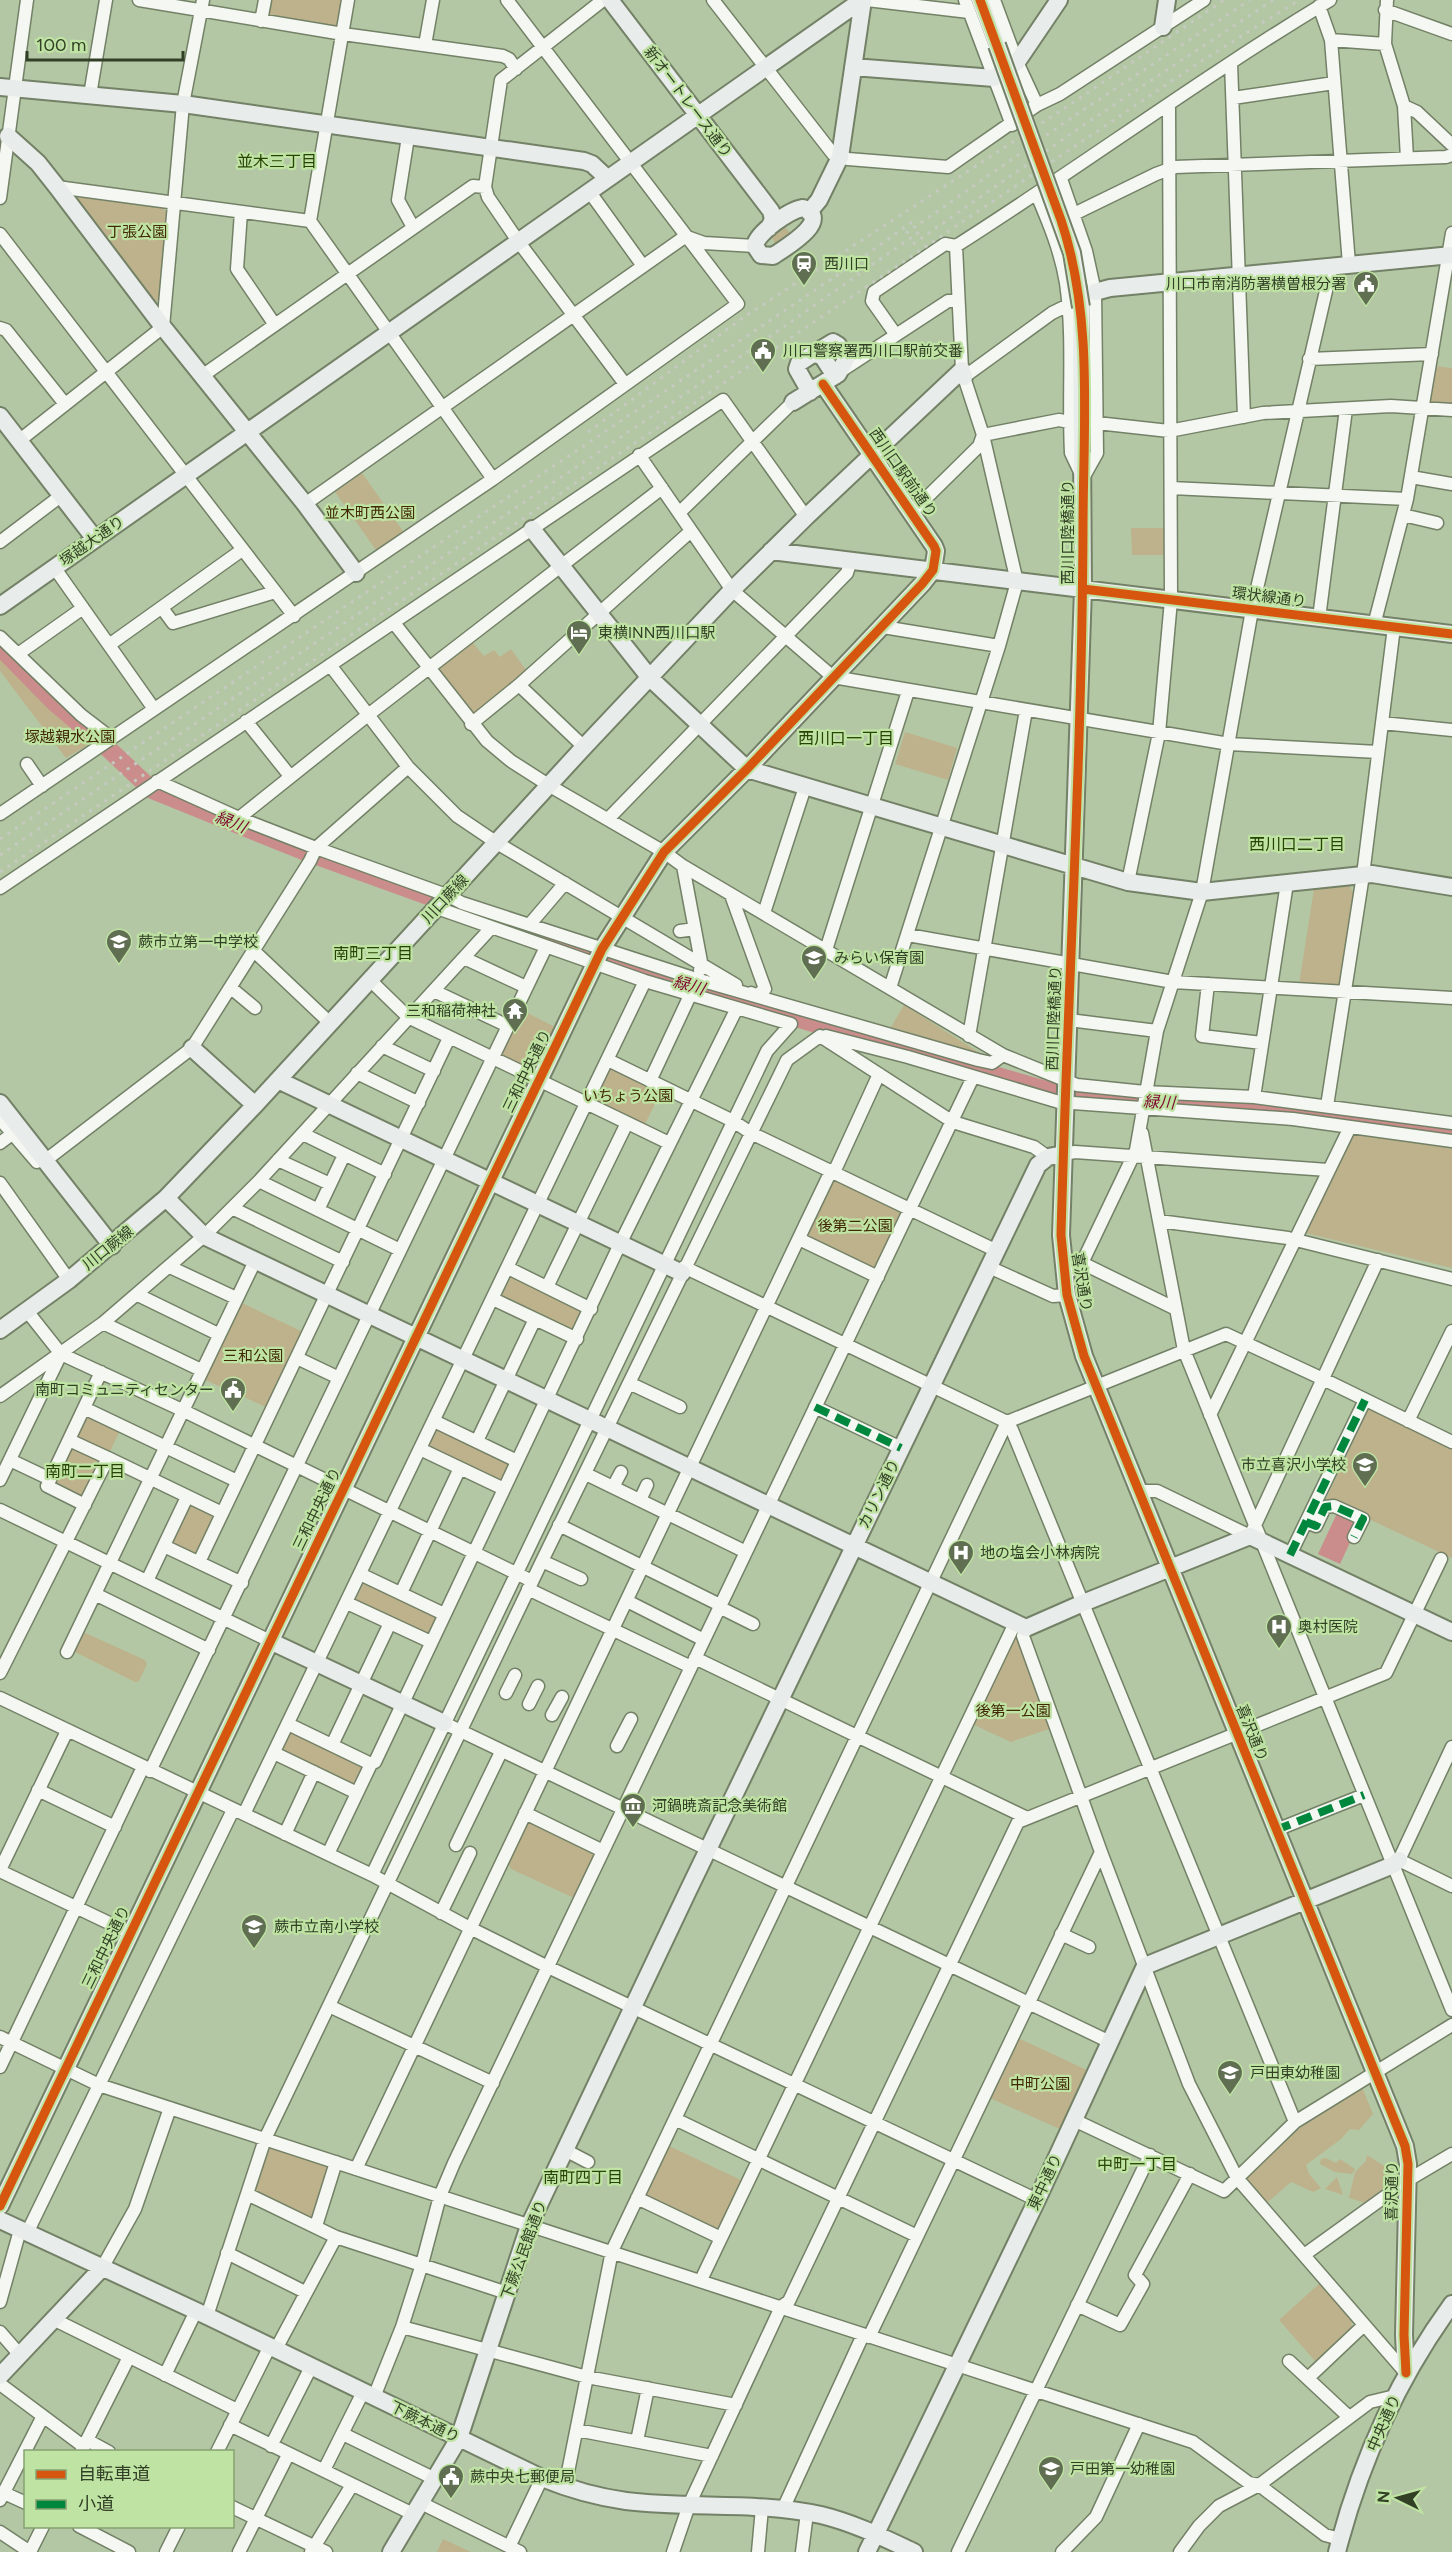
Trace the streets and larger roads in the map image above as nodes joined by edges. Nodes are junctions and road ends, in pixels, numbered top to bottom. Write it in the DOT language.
graph roads {
  1 [pos="27,0"];
  2 [pos="106,0"];
  3 [pos="139,0"];
  4 [pos="265,0"];
  5 [pos="348,0"];
  6 [pos="433,0"];
  7 [pos="507,0"];
  8 [pos="603,0"];
  9 [pos="610,0"];
  10 [pos="862,0"];
  11 [pos="867,0"];
  12 [pos="994,0"];
  13 [pos="1059,0"];
  14 [pos="1167,0"];
  15 [pos="1204,0"];
  16 [pos="718,2"];
  17 [pos="1325,3"];
  18 [pos="972,4"];
  19 [pos="1386,5"];
  20 [pos="202,6"];
  21 [pos="261,21"];
  22 [pos="1163,27"];
  23 [pos="343,34"];
  24 [pos="1452,34"];
  25 [pos="1331,40"];
  26 [pos="1385,44"];
  27 [pos="425,45"];
  28 [pos="543,47"];
  29 [pos="1017,62"];
  30 [pos="1231,63"];
  31 [pos="853,68"];
  32 [pos="516,69"];
  33 [pos="765,69"];
  34 [pos="994,78"];
  35 [pos="1335,83"];
  36 [pos="7,88"];
  37 [pos="90,95"];
  38 [pos="1233,98"];
  39 [pos="183,104"];
  40 [pos="1037,105"];
  41 [pos="1168,106"];
  42 [pos="1404,106"];
  43 [pos="698,115"];
  44 [pos="327,124"];
  45 [pos="1012,124"];
  46 [pos="4,133"];
  47 [pos="408,137"];
  48 [pos="1452,145"];
  49 [pos="492,148"];
  50 [pos="1452,155"];
  51 [pos="840,157"];
  52 [pos="1407,158"];
  53 [pos="631,161"];
  54 [pos="1341,161"];
  55 [pos="1234,165"];
  56 [pos="1169,169"];
  57 [pos="607,178"];
  58 [pos="1061,179"];
  59 [pos="57,187"];
  60 [pos="485,187"];
  61 [pos="589,191"];
  62 [pos="1037,195"];
  63 [pos="0,198"];
  64 [pos="174,204"];
  65 [pos="241,212"];
  66 [pos="809,212"];
  67 [pos="773,214"];
  68 [pos="1074,214"];
  69 [pos="309,221"];
  70 [pos="413,227"];
  71 [pos="1452,233"];
  72 [pos="0,234"];
  73 [pos="686,236"];
  74 [pos="518,241"];
  75 [pos="755,246"];
  76 [pos="956,246"];
  77 [pos="1451,254"];
  78 [pos="1349,264"];
  79 [pos="1332,265"];
  80 [pos="643,266"];
  81 [pos="346,273"];
  82 [pos="1239,275"];
  83 [pos="1168,282"];
  84 [pos="1095,292"];
  85 [pos="958,301"];
  86 [pos="1075,306"];
  87 [pos="575,315"];
  88 [pos="275,325"];
  89 [pos="164,327"];
  90 [pos="0,328"];
  91 [pos="388,333"];
  92 [pos="896,335"];
  93 [pos="1432,354"];
  94 [pos="1309,359"];
  95 [pos="107,371"];
  96 [pos="963,373"];
  97 [pos="202,376"];
  98 [pos="625,384"];
  99 [pos="827,385"];
  100 [pos="793,402"];
  101 [pos="65,404"];
  102 [pos="1423,407"];
  103 [pos="443,408"];
  104 [pos="1346,409"];
  105 [pos="1452,410"];
  106 [pos="1296,413"];
  107 [pos="0,416"];
  108 [pos="1245,417"];
  109 [pos="1069,422"];
  110 [pos="1097,423"];
  111 [pos="248,431"];
  112 [pos="1169,431"];
  113 [pos="983,435"];
  114 [pos="20,440"];
  115 [pos="752,440"];
  116 [pos="872,454"];
  117 [pos="639,455"];
  118 [pos="184,476"];
  119 [pos="1411,477"];
  120 [pos="1083,478"];
  121 [pos="493,479"];
  122 [pos="1452,484"];
  123 [pos="662,488"];
  124 [pos="1171,488"];
  125 [pos="1278,493"];
  126 [pos="62,495"];
  127 [pos="1337,496"];
  128 [pos="1407,499"];
  129 [pos="305,504"];
  130 [pos="912,512"];
  131 [pos="679,513"];
  132 [pos="1403,515"];
  133 [pos="806,517"];
  134 [pos="1437,523"];
  135 [pos="532,529"];
  136 [pos="691,531"];
  137 [pos="95,539"];
  138 [pos="0,542"];
  139 [pos="242,550"];
  140 [pos="771,551"];
  141 [pos="850,560"];
  142 [pos="560,566"];
  143 [pos="54,567"];
  144 [pos="933,570"];
  145 [pos="356,573"];
  146 [pos="1017,582"];
  147 [pos="1083,589"];
  148 [pos="732,590"];
  149 [pos="274,592"];
  150 [pos="1172,600"];
  151 [pos="0,606"];
  152 [pos="83,608"];
  153 [pos="162,608"];
  154 [pos="1252,610"];
  155 [pos="598,615"];
  156 [pos="294,616"];
  157 [pos="1319,618"];
  158 [pos="394,623"];
  159 [pos="1374,625"];
  160 [pos="883,627"];
  161 [pos="1394,627"];
  162 [pos="1452,634"];
  163 [pos="785,635"];
  164 [pos="0,637"];
  165 [pos="109,645"];
  166 [pos="999,646"];
  167 [pos="18,654"];
  168 [pos="330,665"];
  169 [pos="428,668"];
  170 [pos="833,677"];
  171 [pos="650,678"];
  172 [pos="519,685"];
  173 [pos="908,691"];
  174 [pos="980,702"];
  175 [pos="154,709"];
  176 [pos="1026,710"];
  177 [pos="368,715"];
  178 [pos="1079,718"];
  179 [pos="246,721"];
  180 [pos="1382,723"];
  181 [pos="471,724"];
  182 [pos="698,724"];
  183 [pos="1452,730"];
  184 [pos="1159,733"];
  185 [pos="111,739"];
  186 [pos="1228,744"];
  187 [pos="584,747"];
  188 [pos="1378,752"];
  189 [pos="27,764"];
  190 [pos="408,767"];
  191 [pos="747,770"];
  192 [pos="290,776"];
  193 [pos="156,781"];
  194 [pos="42,786"];
  195 [pos="550,786"];
  196 [pos="804,786"];
  197 [pos="872,807"];
  198 [pos="0,814"];
  199 [pos="239,818"];
  200 [pos="608,819"];
  201 [pos="942,828"];
  202 [pos="497,843"];
  203 [pos="1003,846"];
  204 [pos="316,848"];
  205 [pos="664,852"];
  206 [pos="683,866"];
  207 [pos="1074,867"];
  208 [pos="1363,875"];
  209 [pos="1128,882"];
  210 [pos="565,883"];
  211 [pos="1287,883"];
  212 [pos="1452,887"];
  213 [pos="0,888"];
  214 [pos="1202,892"];
  215 [pos="731,895"];
  216 [pos="443,902"];
  217 [pos="764,913"];
  218 [pos="622,917"];
  219 [pos="530,924"];
  220 [pos="491,928"];
  221 [pos="695,929"];
  222 [pos="680,931"];
  223 [pos="908,935"];
  224 [pos="546,947"];
  225 [pos="986,949"];
  226 [pos="826,950"];
  227 [pos="254,951"];
  228 [pos="599,956"];
  229 [pos="464,958"];
  230 [pos="1071,965"];
  231 [pos="702,967"];
  232 [pos="696,979"];
  233 [pos="370,981"];
  234 [pos="645,981"];
  235 [pos="1173,982"];
  236 [pos="1208,984"];
  237 [pos="526,987"];
  238 [pos="231,988"];
  239 [pos="890,988"];
  240 [pos="1271,988"];
  241 [pos="434,991"];
  242 [pos="1344,992"];
  243 [pos="692,994"];
  244 [pos="756,996"];
  245 [pos="1452,998"];
  246 [pos="255,1008"];
  247 [pos="737,1008"];
  248 [pos="408,1017"];
  249 [pos="1069,1020"];
  250 [pos="330,1023"];
  251 [pos="508,1026"];
  252 [pos="1156,1031"];
  253 [pos="820,1036"];
  254 [pos="969,1036"];
  255 [pos="449,1038"];
  256 [pos="1262,1043"];
  257 [pos="382,1046"];
  258 [pos="192,1048"];
  259 [pos="1003,1055"];
  260 [pos="493,1058"];
  261 [pos="608,1060"];
  262 [pos="434,1071"];
  263 [pos="357,1074"];
  264 [pos="879,1074"];
  265 [pos="973,1077"];
  266 [pos="278,1080"];
  267 [pos="539,1081"];
  268 [pos="650,1081"];
  269 [pos="1067,1082"];
  270 [pos="1145,1092"];
  271 [pos="1254,1097"];
  272 [pos="691,1100"];
  273 [pos="0,1103"];
  274 [pos="419,1103"];
  275 [pos="587,1103"];
  276 [pos="1066,1103"];
  277 [pos="255,1105"];
  278 [pos="329,1105"];
  279 [pos="1327,1106"];
  280 [pos="1142,1109"];
  281 [pos="0,1119"];
  282 [pos="733,1120"];
  283 [pos="953,1122"];
  284 [pos="627,1123"];
  285 [pos="1140,1123"];
  286 [pos="1452,1123"];
  287 [pos="1350,1126"];
  288 [pos="751,1132"];
  289 [pos="19,1134"];
  290 [pos="303,1134"];
  291 [pos="402,1139"];
  292 [pos="1452,1141"];
  293 [pos="0,1143"];
  294 [pos="669,1143"];
  295 [pos="344,1155"];
  296 [pos="1056,1156"];
  297 [pos="1133,1156"];
  298 [pos="1146,1157"];
  299 [pos="444,1159"];
  300 [pos="46,1160"];
  301 [pos="278,1160"];
  302 [pos="1329,1170"];
  303 [pos="831,1172"];
  304 [pos="385,1174"];
  305 [pos="60,1181"];
  306 [pos="259,1181"];
  307 [pos="491,1182"];
  308 [pos="0,1183"];
  309 [pos="330,1184"];
  310 [pos="166,1198"];
  311 [pos="538,1205"];
  312 [pos="232,1208"];
  313 [pos="318,1210"];
  314 [pos="910,1210"];
  315 [pos="1159,1221"];
  316 [pos="579,1224"];
  317 [pos="358,1230"];
  318 [pos="204,1236"];
  319 [pos="799,1239"];
  320 [pos="1294,1239"];
  321 [pos="621,1244"];
  322 [pos="112,1246"];
  323 [pos="400,1250"];
  324 [pos="997,1251"];
  325 [pos="1378,1260"];
  326 [pos="255,1261"];
  327 [pos="343,1262"];
  328 [pos="1082,1263"];
  329 [pos="664,1265"];
  330 [pos="170,1267"];
  331 [pos="989,1267"];
  332 [pos="508,1268"];
  333 [pos="683,1270"];
  334 [pos="1064,1275"];
  335 [pos="878,1277"];
  336 [pos="1452,1279"];
  337 [pos="69,1280"];
  338 [pos="547,1287"];
  339 [pos="138,1295"];
  340 [pos="327,1295"];
  341 [pos="1067,1295"];
  342 [pos="236,1298"];
  343 [pos="493,1299"];
  344 [pos="767,1307"];
  345 [pos="1174,1308"];
  346 [pos="591,1309"];
  347 [pos="27,1311"];
  348 [pos="369,1315"];
  349 [pos="535,1319"];
  350 [pos="103,1323"];
  351 [pos="0,1330"];
  352 [pos="1452,1330"];
  353 [pos="218,1334"];
  354 [pos="416,1338"];
  355 [pos="577,1339"];
  356 [pos="1246,1343"];
  357 [pos="846,1344"];
  358 [pos="1184,1350"];
  359 [pos="61,1354"];
  360 [pos="297,1358"];
  361 [pos="463,1360"];
  362 [pos="201,1370"];
  363 [pos="101,1372"];
  364 [pos="339,1378"];
  365 [pos="1323,1378"];
  366 [pos="506,1381"];
  367 [pos="629,1383"];
  368 [pos="932,1385"];
  369 [pos="1096,1386"];
  370 [pos="0,1396"];
  371 [pos="1365,1400"];
  372 [pos="547,1401"];
  373 [pos="680,1407"];
  374 [pos="815,1407"];
  375 [pos="84,1408"];
  376 [pos="182,1410"];
  377 [pos="1210,1415"];
  378 [pos="434,1420"];
  379 [pos="589,1421"];
  380 [pos="1408,1421"];
  381 [pos="1007,1422"];
  382 [pos="607,1430"];
  383 [pos="69,1440"];
  384 [pos="477,1441"];
  385 [pos="1452,1442"];
  386 [pos="165,1446"];
  387 [pos="254,1446"];
  388 [pos="901,1448"];
  389 [pos="420,1449"];
  390 [pos="108,1458"];
  391 [pos="10,1460"];
  392 [pos="518,1461"];
  393 [pos="298,1467"];
  394 [pos="460,1468"];
  395 [pos="690,1469"];
  396 [pos="621,1472"];
  397 [pos="586,1474"];
  398 [pos="150,1478"];
  399 [pos="50,1479"];
  400 [pos="0,1480"];
  401 [pos="237,1481"];
  402 [pos="647,1485"];
  403 [pos="614,1487"];
  404 [pos="344,1489"];
  405 [pos="504,1489"];
  406 [pos="1139,1491"];
  407 [pos="187,1497"];
  408 [pos="640,1500"];
  409 [pos="85,1505"];
  410 [pos="769,1507"];
  411 [pos="0,1510"];
  412 [pos="390,1512"];
  413 [pos="222,1513"];
  414 [pos="668,1514"];
  415 [pos="1306,1522"];
  416 [pos="559,1525"];
  417 [pos="431,1531"];
  418 [pos="1255,1534"];
  419 [pos="1354,1537"];
  420 [pos="64,1541"];
  421 [pos="164,1546"];
  422 [pos="853,1547"];
  423 [pos="474,1552"];
  424 [pos="746,1552"];
  425 [pos="1290,1555"];
  426 [pos="1441,1559"];
  427 [pos="542,1561"];
  428 [pos="199,1562"];
  429 [pos="110,1563"];
  430 [pos="644,1566"];
  431 [pos="1170,1569"];
  432 [pos="517,1573"];
  433 [pos="360,1574"];
  434 [pos="580,1579"];
  435 [pos="147,1581"];
  436 [pos="242,1583"];
  437 [pos="931,1584"];
  438 [pos="530,1585"];
  439 [pos="401,1593"];
  440 [pos="95,1594"];
  441 [pos="627,1601"];
  442 [pos="347,1603"];
  443 [pos="1083,1603"];
  444 [pos="720,1606"];
  445 [pos="444,1614"];
  446 [pos="1414,1614"];
  447 [pos="224,1618"];
  448 [pos="390,1623"];
  449 [pos="753,1624"];
  450 [pos="1020,1626"];
  451 [pos="613,1629"];
  452 [pos="1452,1632"];
  453 [pos="704,1640"];
  454 [pos="270,1641"];
  455 [pos="431,1642"];
  456 [pos="209,1650"];
  457 [pos="67,1652"];
  458 [pos="317,1663"];
  459 [pos="693,1663"];
  460 [pos="0,1673"];
  461 [pos="515,1675"];
  462 [pos="360,1683"];
  463 [pos="538,1686"];
  464 [pos="506,1693"];
  465 [pos="562,1697"];
  466 [pos="0,1698"];
  467 [pos="1325,1698"];
  468 [pos="780,1700"];
  469 [pos="402,1703"];
  470 [pos="529,1704"];
  471 [pos="552,1715"];
  472 [pos="631,1719"];
  473 [pos="444,1723"];
  474 [pos="288,1724"];
  475 [pos="67,1731"];
  476 [pos="461,1732"];
  477 [pos="1237,1734"];
  478 [pos="857,1737"];
  479 [pos="332,1745"];
  480 [pos="617,1746"];
  481 [pos="1452,1747"];
  482 [pos="501,1752"];
  483 [pos="274,1753"];
  484 [pos="371,1764"];
  485 [pos="1149,1768"];
  486 [pos="147,1769"];
  487 [pos="314,1772"];
  488 [pos="544,1773"];
  489 [pos="943,1777"];
  490 [pos="38,1790"];
  491 [pos="357,1792"];
  492 [pos="197,1793"];
  493 [pos="1364,1795"];
  494 [pos="1081,1797"];
  495 [pos="622,1810"];
  496 [pos="238,1812"];
  497 [pos="525,1813"];
  498 [pos="1027,1818"];
  499 [pos="115,1827"];
  500 [pos="1276,1830"];
  501 [pos="285,1834"];
  502 [pos="456,1845"];
  503 [pos="707,1850"];
  504 [pos="603,1851"];
  505 [pos="1101,1852"];
  506 [pos="470,1853"];
  507 [pos="328,1854"];
  508 [pos="1396,1863"];
  509 [pos="0,1871"];
  510 [pos="372,1875"];
  511 [pos="388,1884"];
  512 [pos="1452,1886"];
  513 [pos="784,1887"];
  514 [pos="1304,1900"];
  515 [pos="76,1908"];
  516 [pos="441,1913"];
  517 [pos="470,1928"];
  518 [pos="871,1928"];
  519 [pos="130,1933"];
  520 [pos="1061,1935"];
  521 [pos="1217,1936"];
  522 [pos="1089,1947"];
  523 [pos="949,1966"];
  524 [pos="1145,1966"];
  525 [pos="548,1967"];
  526 [pos="1028,2003"];
  527 [pos="329,2006"];
  528 [pos="633,2007"];
  529 [pos="1452,2010"];
  530 [pos="1452,2025"];
  531 [pos="0,2037"];
  532 [pos="12,2042"];
  533 [pos="1110,2042"];
  534 [pos="711,2043"];
  535 [pos="414,2046"];
  536 [pos="0,2067"];
  537 [pos="65,2068"];
  538 [pos="1376,2074"];
  539 [pos="493,2082"];
  540 [pos="795,2084"];
  541 [pos="99,2085"];
  542 [pos="170,2108"];
  543 [pos="675,2119"];
  544 [pos="1074,2120"];
  545 [pos="875,2122"];
  546 [pos="1295,2122"];
  547 [pos="265,2139"];
  548 [pos="565,2150"];
  549 [pos="1452,2154"];
  550 [pos="1150,2155"];
  551 [pos="759,2160"];
  552 [pos="953,2161"];
  553 [pos="336,2162"];
  554 [pos="588,2162"];
  555 [pos="356,2169"];
  556 [pos="1190,2174"];
  557 [pos="1237,2178"];
  558 [pos="1408,2180"];
  559 [pos="247,2194"];
  560 [pos="440,2196"];
  561 [pos="637,2198"];
  562 [pos="839,2198"];
  563 [pos="1037,2200"];
  564 [pos="0,2206"];
  565 [pos="0,2220"];
  566 [pos="316,2226"];
  567 [pos="529,2226"];
  568 [pos="23,2232"];
  569 [pos="917,2236"];
  570 [pos="336,2237"];
  571 [pos="721,2238"];
  572 [pos="612,2251"];
  573 [pos="227,2253"];
  574 [pos="1304,2255"];
  575 [pos="422,2264"];
  576 [pos="102,2268"];
  577 [pos="701,2280"];
  578 [pos="3,2282"];
  579 [pos="305,2292"];
  580 [pos="507,2293"];
  581 [pos="0,2302"];
  582 [pos="1452,2304"];
  583 [pos="1077,2305"];
  584 [pos="781,2307"];
  585 [pos="201,2313"];
  586 [pos="55,2320"];
  587 [pos="402,2326"];
  588 [pos="1364,2326"];
  589 [pos="0,2332"];
  590 [pos="866,2336"];
  591 [pos="273,2348"];
  592 [pos="488,2351"];
  593 [pos="20,2355"];
  594 [pos="129,2357"];
  595 [pos="1289,2361"];
  596 [pos="958,2364"];
  597 [pos="311,2367"];
  598 [pos="1406,2373"];
  599 [pos="165,2375"];
  600 [pos="0,2376"];
  601 [pos="587,2377"];
  602 [pos="1308,2378"];
  603 [pos="0,2384"];
  604 [pos="648,2388"];
  605 [pos="1036,2389"];
  606 [pos="369,2394"];
  607 [pos="1395,2396"];
  608 [pos="736,2405"];
  609 [pos="237,2410"];
  610 [pos="43,2416"];
  611 [pos="1349,2417"];
  612 [pos="1138,2424"];
  613 [pos="230,2426"];
  614 [pos="577,2430"];
  615 [pos="343,2433"];
  616 [pos="459,2438"];
  617 [pos="638,2441"];
  618 [pos="84,2446"];
  619 [pos="271,2446"];
  620 [pos="26,2450"];
  621 [pos="104,2450"];
  622 [pos="218,2450"];
  623 [pos="24,2453"];
  624 [pos="288,2455"];
  625 [pos="712,2456"];
  626 [pos="324,2470"];
  627 [pos="434,2478"];
  628 [pos="542,2478"];
  629 [pos="352,2485"];
  630 [pos="1259,2485"];
  631 [pos="565,2487"];
  632 [pos="2,2496"];
  633 [pos="24,2502"];
  634 [pos="689,2505"];
  635 [pos="234,2508"];
  636 [pos="416,2508"];
  637 [pos="762,2508"];
  638 [pos="783,2509"];
  639 [pos="807,2513"];
  640 [pos="255,2518"];
  641 [pos="42,2528"];
  642 [pos="84,2528"];
  643 [pos="178,2528"];
  644 [pos="0,2532"];
  645 [pos="876,2534"];
  646 [pos="1339,2545"];
  647 [pos="514,2549"];
  648 [pos="317,2550"];
  649 [pos="30,2552"];
  650 [pos="129,2552"];
  651 [pos="166,2552"];
  652 [pos="239,2552"];
  653 [pos="391,2552"];
  654 [pos="673,2552"];
  655 [pos="758,2552"];
  656 [pos="802,2552"];
  657 [pos="867,2552"];
  658 [pos="914,2552"];
  659 [pos="958,2552"];
  660 [pos="1062,2552"];
  661 [pos="1180,2552"];
  1 -- 36 [label="street"];
  2 -- 37 [label="street"];
  3 -- 20 [label="street"];
  4 -- 21 [label="street"];
  5 -- 23 [label="street"];
  6 -- 27 [label="street"];
  7 -- 28 [label="street"];
  8 -- 28 [label="street"];
  9 -- 43 [label="street, 新オートレース通り"];
  10 -- 31 [label="street"];
  10 -- 33 [label="street, 塚越大通り"];
  11 -- 18 [label="street"];
  12 -- 29 [label="street"];
  13 -- 29 [label="street"];
  14 -- 22 [label="street"];
  15 -- 22 [label="street"];
  16 -- 33 [label="street"];
  17 -- 25 [label="street"];
  17 -- 30 [label="street"];
  18 -- 34 [label="street"];
  18 -- 86 [label="street, 西川口陸橋通り, bridge"];
  19 -- 24 [label="street"];
  19 -- 26 [label="street"];
  20 -- 21 [label="street"];
  20 -- 39 [label="street"];
  21 -- 23 [label="street"];
  22 -- 40 [label="street"];
  23 -- 27 [label="street"];
  23 -- 44 [label="street"];
  25 -- 26 [label="street"];
  25 -- 35 [label="street"];
  26 -- 42 [label="street"];
  27 -- 32 [label="street"];
  28 -- 32 [label="street"];
  28 -- 53 [label="street"];
  29 -- 34 [label="street"];
  29 -- 40 [label="street"];
  30 -- 38 [label="street"];
  30 -- 41 [label="street"];
  31 -- 34 [label="street"];
  31 -- 51 [label="street"];
  32 -- 49 [label="street"];
  33 -- 43 [label="street, 塚越大通り"];
  33 -- 51 [label="street"];
  34 -- 45 [label="street"];
  35 -- 38 [label="street"];
  35 -- 54 [label="street"];
  36 -- 37 [label="street"];
  36 -- 46 [label="street"];
  37 -- 39 [label="street"];
  38 -- 55 [label="street"];
  39 -- 44 [label="street"];
  39 -- 64 [label="street"];
  40 -- 45 [label="street"];
  41 -- 56 [label="street"];
  41 -- 58 [label="street"];
  42 -- 48 [label="street"];
  42 -- 52 [label="street"];
  43 -- 53 [label="street, 塚越大通り"];
  43 -- 67 [label="street, 新オートレース通り"];
  44 -- 47 [label="street"];
  44 -- 69 [label="street"];
  45 -- 51 [label="street"];
  46 -- 59 [label="street"];
  46 -- 63 [label="street"];
  47 -- 49 [label="street"];
  47 -- 70 [label="street"];
  49 -- 57 [label="street"];
  49 -- 60 [label="street"];
  50 -- 52 [label="street"];
  51 -- 66 [label="street"];
  52 -- 54 [label="street"];
  53 -- 57 [label="street, 塚越大通り"];
  53 -- 73 [label="street"];
  54 -- 55 [label="street"];
  54 -- 78 [label="street"];
  55 -- 56 [label="street"];
  55 -- 82 [label="street"];
  56 -- 68 [label="street"];
  56 -- 83 [label="street"];
  57 -- 61 [label="street, 塚越大通り"];
  58 -- 62 [label="street"];
  58 -- 68 [label="street"];
  59 -- 64 [label="street"];
  59 -- 89 [label="street"];
  60 -- 70 [label="street"];
  60 -- 74 [label="street"];
  61 -- 74 [label="street, 塚越大通り"];
  61 -- 80 [label="street"];
  62 -- 76 [label="street"];
  62 -- 86 [label="street"];
  64 -- 65 [label="street"];
  64 -- 89 [label="street"];
  65 -- 69 [label="street"];
  65 -- 88 [label="street"];
  66 -- 67 [label="street"];
  66 -- 75 [label="street"];
  67 -- 75 [label="street"];
  68 -- 84 [label="street"];
  69 -- 81 [label="street"];
  70 -- 81 [label="street"];
  71 -- 77 [label="street"];
  72 -- 95 [label="street"];
  73 -- 75 [label="street"];
  73 -- 80 [label="street"];
  73 -- 98 [label="street"];
  74 -- 87 [label="street"];
  74 -- 91 [label="street, 塚越大通り"];
  76 -- 85 [label="street"];
  76 -- 92 [label="street"];
  77 -- 78 [label="street"];
  77 -- 93 [label="street"];
  78 -- 79 [label="street"];
  79 -- 82 [label="street"];
  79 -- 94 [label="street"];
  80 -- 87 [label="street"];
  81 -- 88 [label="street"];
  81 -- 91 [label="street"];
  82 -- 83 [label="street"];
  82 -- 108 [label="street"];
  83 -- 84 [label="street"];
  83 -- 112 [label="street"];
  84 -- 86 [label="street"];
  84 -- 110 [label="street"];
  85 -- 92 [label="street"];
  85 -- 96 [label="street"];
  86 -- 96 [label="street"];
  86 -- 109 [label="street"];
  86 -- 120 [label="street, 西川口陸橋通り"];
  87 -- 98 [label="street"];
  87 -- 103 [label="street"];
  88 -- 97 [label="street"];
  89 -- 95 [label="street"];
  89 -- 97 [label="street"];
  90 -- 101 [label="street"];
  91 -- 103 [label="street"];
  91 -- 111 [label="street, 塚越大通り"];
  92 -- 99 [label="street"];
  93 -- 94 [label="street"];
  93 -- 102 [label="street"];
  94 -- 106 [label="street"];
  95 -- 101 [label="street"];
  95 -- 118 [label="street"];
  96 -- 113 [label="street"];
  96 -- 116 [label="street, 川口蕨線"];
  97 -- 111 [label="street"];
  98 -- 121 [label="street"];
  99 -- 99 [label="street, 西川口駅前通り"];
  99 -- 100 [label="street"];
  99 -- 116 [label="street, 西川口駅前通り"];
  100 -- 115 [label="street"];
  101 -- 114 [label="street"];
  102 -- 104 [label="street"];
  102 -- 105 [label="street"];
  102 -- 119 [label="street"];
  103 -- 121 [label="street"];
  103 -- 129 [label="street"];
  104 -- 106 [label="street"];
  104 -- 127 [label="street"];
  106 -- 108 [label="street"];
  106 -- 125 [label="street"];
  107 -- 114 [label="street"];
  108 -- 112 [label="street"];
  109 -- 113 [label="street"];
  109 -- 120 [label="street"];
  110 -- 112 [label="street"];
  110 -- 120 [label="street"];
  111 -- 118 [label="street, 塚越大通り"];
  111 -- 129 [label="street"];
  112 -- 124 [label="street"];
  113 -- 130 [label="street"];
  113 -- 146 [label="street"];
  114 -- 126 [label="street"];
  115 -- 117 [label="street"];
  115 -- 131 [label="street"];
  115 -- 133 [label="street"];
  116 -- 130 [label="street, 西川口駅前通り"];
  116 -- 133 [label="street, 川口蕨線"];
  117 -- 123 [label="street"];
  117 -- 135 [label="street"];
  118 -- 137 [label="street, 塚越大通り"];
  118 -- 139 [label="street"];
  119 -- 122 [label="street"];
  119 -- 128 [label="street"];
  120 -- 147 [label="street, 西川口陸橋通り"];
  121 -- 145 [label="street"];
  123 -- 131 [label="street"];
  123 -- 142 [label="street"];
  124 -- 125 [label="street"];
  124 -- 150 [label="street"];
  125 -- 127 [label="street"];
  125 -- 154 [label="street"];
  126 -- 137 [label="street"];
  126 -- 138 [label="street"];
  127 -- 128 [label="street"];
  127 -- 157 [label="street"];
  128 -- 132 [label="street"];
  129 -- 145 [label="street"];
  130 -- 144 [label="street, 西川口駅前通り"];
  131 -- 136 [label="street"];
  132 -- 134 [label="street"];
  132 -- 159 [label="street"];
  133 -- 140 [label="street, 川口蕨線"];
  135 -- 142 [label="street"];
  135 -- 158 [label="street"];
  136 -- 148 [label="street"];
  136 -- 155 [label="street"];
  137 -- 143 [label="street, 塚越大通り"];
  139 -- 149 [label="street"];
  139 -- 153 [label="street"];
  140 -- 141 [label="street, 環状線通り"];
  140 -- 148 [label="street, 川口蕨線"];
  141 -- 144 [label="street, 環状線通り"];
  141 -- 163 [label="street"];
  142 -- 155 [label="street"];
  142 -- 169 [label="street"];
  143 -- 151 [label="street, 塚越大通り"];
  143 -- 152 [label="street"];
  144 -- 146 [label="street, 環状線通り"];
  144 -- 160 [label="street, 三和中央通り"];
  145 -- 156 [label="street"];
  146 -- 147 [label="street, 環状線通り"];
  146 -- 166 [label="street"];
  147 -- 150 [label="street, 環状線通り"];
  147 -- 178 [label="street, 西川口陸橋通り"];
  148 -- 163 [label="street"];
  148 -- 171 [label="street, 川口蕨線"];
  149 -- 153 [label="street"];
  149 -- 156 [label="street"];
  150 -- 154 [label="street, 環状線通り"];
  150 -- 184 [label="street"];
  152 -- 165 [label="street"];
  152 -- 167 [label="street"];
  153 -- 165 [label="street"];
  154 -- 157 [label="street, 環状線通り"];
  154 -- 186 [label="street"];
  155 -- 171 [label="street"];
  155 -- 172 [label="street"];
  156 -- 175 [label="street"];
  157 -- 159 [label="street, 環状線通り"];
  158 -- 168 [label="street"];
  158 -- 169 [label="street"];
  159 -- 161 [label="street, 環状線通り"];
  160 -- 166 [label="street"];
  160 -- 170 [label="street, 三和中央通り"];
  161 -- 162 [label="street, 環状線通り"];
  161 -- 180 [label="street"];
  163 -- 170 [label="street"];
  163 -- 182 [label="street"];
  164 -- 167 [label="street"];
  165 -- 175 [label="street"];
  166 -- 174 [label="street"];
  167 -- 185 [label="street"];
  168 -- 177 [label="street"];
  168 -- 179 [label="street"];
  169 -- 177 [label="street"];
  169 -- 181 [label="street"];
  170 -- 173 [label="street"];
  170 -- 191 [label="street, 三和中央通り"];
  171 -- 182 [label="street"];
  171 -- 187 [label="street, 川口蕨線"];
  172 -- 181 [label="street"];
  172 -- 187 [label="street"];
  173 -- 174 [label="street"];
  173 -- 197 [label="street"];
  174 -- 176 [label="street"];
  174 -- 201 [label="street"];
  175 -- 185 [label="street"];
  176 -- 178 [label="street"];
  176 -- 203 [label="street"];
  177 -- 190 [label="street"];
  177 -- 192 [label="street"];
  178 -- 184 [label="street"];
  178 -- 207 [label="street, 西川口陸橋通り"];
  179 -- 192 [label="street"];
  179 -- 193 [label="street"];
  180 -- 183 [label="street"];
  180 -- 188 [label="street"];
  181 -- 195 [label="street"];
  182 -- 191 [label="street"];
  182 -- 200 [label="street"];
  184 -- 186 [label="street"];
  184 -- 209 [label="street"];
  185 -- 194 [label="street"];
  186 -- 188 [label="street"];
  186 -- 214 [label="street"];
  187 -- 195 [label="street, 川口蕨線"];
  188 -- 208 [label="street"];
  189 -- 194 [label="street"];
  190 -- 202 [label="street"];
  190 -- 204 [label="street"];
  191 -- 196 [label="street"];
  191 -- 205 [label="street, 三和中央通り"];
  192 -- 199 [label="street"];
  193 -- 199 [label="street"];
  193 -- 213 [label="street"];
  194 -- 198 [label="street"];
  195 -- 200 [label="street"];
  195 -- 202 [label="street, 川口蕨線"];
  196 -- 197 [label="street"];
  196 -- 217 [label="street"];
  197 -- 201 [label="street"];
  197 -- 226 [label="street"];
  199 -- 204 [label="street"];
  200 -- 205 [label="street"];
  201 -- 203 [label="street"];
  201 -- 223 [label="street"];
  202 -- 210 [label="street"];
  202 -- 216 [label="street, 川口蕨線"];
  203 -- 207 [label="street"];
  203 -- 225 [label="street"];
  204 -- 216 [label="street"];
  204 -- 227 [label="street"];
  205 -- 206 [label="street"];
  205 -- 218 [label="street, 三和中央通り"];
  206 -- 215 [label="street"];
  206 -- 221 [label="street"];
  207 -- 209 [label="street"];
  207 -- 230 [label="street, 西川口陸橋通り"];
  208 -- 211 [label="street"];
  208 -- 212 [label="street"];
  208 -- 242 [label="street"];
  209 -- 214 [label="street"];
  210 -- 218 [label="street"];
  210 -- 219 [label="street"];
  211 -- 214 [label="street"];
  211 -- 240 [label="street"];
  214 -- 235 [label="street"];
  215 -- 217 [label="street"];
  215 -- 244 [label="street"];
  216 -- 219 [label="street"];
  216 -- 220 [label="street"];
  216 -- 233 [label="street, 川口蕨線"];
  217 -- 226 [label="street"];
  218 -- 228 [label="street, 三和中央通り"];
  218 -- 231 [label="street"];
  219 -- 228 [label="street"];
  220 -- 224 [label="street"];
  220 -- 229 [label="street"];
  221 -- 222 [label="street"];
  221 -- 231 [label="street"];
  223 -- 225 [label="street"];
  223 -- 239 [label="street"];
  224 -- 228 [label="street"];
  224 -- 237 [label="street"];
  225 -- 230 [label="street"];
  225 -- 254 [label="street"];
  226 -- 239 [label="street"];
  227 -- 238 [label="street"];
  227 -- 250 [label="street"];
  228 -- 232 [label="street"];
  228 -- 234 [label="street"];
  228 -- 267 [label="street, 三和中央通り"];
  229 -- 237 [label="street"];
  229 -- 241 [label="street"];
  230 -- 235 [label="street"];
  230 -- 249 [label="street, 西川口陸橋通り"];
  231 -- 232 [label="street"];
  231 -- 244 [label="street"];
  232 -- 243 [label="street"];
  232 -- 244 [label="street"];
  233 -- 248 [label="street"];
  233 -- 250 [label="street, 川口蕨線"];
  234 -- 243 [label="street"];
  234 -- 261 [label="street"];
  235 -- 236 [label="street"];
  235 -- 252 [label="street"];
  236 -- 240 [label="street"];
  236 -- 256 [label="street"];
  237 -- 251 [label="street"];
  238 -- 246 [label="street"];
  238 -- 258 [label="street"];
  239 -- 254 [label="street"];
  240 -- 242 [label="street"];
  240 -- 256 [label="street"];
  241 -- 248 [label="street"];
  241 -- 251 [label="street"];
  242 -- 245 [label="street"];
  242 -- 279 [label="street"];
  243 -- 247 [label="street"];
  243 -- 268 [label="street"];
  244 -- 259 [label="street"];
  247 -- 272 [label="street"];
  247 -- 282 [label="street"];
  248 -- 255 [label="street"];
  248 -- 257 [label="street"];
  249 -- 252 [label="street"];
  249 -- 269 [label="street, 西川口陸橋通り"];
  250 -- 266 [label="street, 川口蕨線"];
  251 -- 260 [label="street"];
  252 -- 270 [label="street"];
  253 -- 264 [label="street"];
  253 -- 265 [label="street"];
  253 -- 288 [label="street"];
  254 -- 259 [label="street"];
  255 -- 260 [label="street"];
  255 -- 262 [label="street"];
  256 -- 271 [label="street"];
  257 -- 262 [label="street"];
  257 -- 263 [label="street"];
  258 -- 277 [label="street"];
  258 -- 300 [label="street"];
  259 -- 269 [label="street"];
  260 -- 267 [label="street"];
  260 -- 299 [label="street"];
  261 -- 268 [label="street"];
  261 -- 275 [label="street"];
  262 -- 274 [label="street"];
  263 -- 274 [label="street"];
  263 -- 278 [label="street"];
  264 -- 283 [label="street"];
  264 -- 303 [label="street"];
  265 -- 276 [label="street"];
  265 -- 283 [label="street"];
  266 -- 277 [label="street, 川口蕨線"];
  266 -- 278 [label="street"];
  267 -- 275 [label="street"];
  267 -- 307 [label="street, 三和中央通り"];
  268 -- 272 [label="street"];
  269 -- 270 [label="street"];
  269 -- 276 [label="street, 西川口陸橋通り"];
  270 -- 271 [label="street"];
  270 -- 280 [label="street"];
  271 -- 279 [label="street"];
  272 -- 282 [label="street"];
  272 -- 294 [label="street"];
  273 -- 289 [label="street"];
  274 -- 291 [label="street"];
  275 -- 284 [label="street"];
  275 -- 311 [label="street"];
  276 -- 280 [label="street"];
  276 -- 296 [label="street, 喜沢通り"];
  277 -- 310 [label="street, 川口蕨線"];
  278 -- 290 [label="street"];
  278 -- 291 [label="street"];
  279 -- 286 [label="street"];
  280 -- 285 [label="street"];
  280 -- 287 [label="street"];
  281 -- 289 [label="street"];
  282 -- 288 [label="street"];
  282 -- 329 [label="street"];
  283 -- 296 [label="street"];
  283 -- 314 [label="street"];
  284 -- 294 [label="street"];
  284 -- 316 [label="street"];
  285 -- 297 [label="street"];
  285 -- 298 [label="street"];
  287 -- 292 [label="street"];
  287 -- 302 [label="street"];
  288 -- 303 [label="street"];
  288 -- 333 [label="street"];
  289 -- 293 [label="street"];
  289 -- 300 [label="street"];
  289 -- 305 [label="street"];
  290 -- 295 [label="street"];
  290 -- 301 [label="street"];
  291 -- 299 [label="street"];
  291 -- 304 [label="street"];
  294 -- 321 [label="street"];
  295 -- 304 [label="street"];
  295 -- 309 [label="street"];
  296 -- 297 [label="street"];
  296 -- 324 [label="street, カリン通り"];
  296 -- 334 [label="street, 喜沢通り"];
  297 -- 298 [label="street"];
  297 -- 328 [label="street"];
  298 -- 302 [label="street"];
  298 -- 315 [label="street"];
  299 -- 307 [label="street"];
  299 -- 323 [label="street"];
  300 -- 305 [label="street"];
  301 -- 306 [label="street"];
  301 -- 309 [label="street"];
  302 -- 320 [label="street"];
  303 -- 314 [label="street"];
  303 -- 319 [label="street"];
  304 -- 317 [label="street"];
  305 -- 322 [label="street"];
  306 -- 312 [label="street"];
  306 -- 313 [label="street"];
  307 -- 311 [label="street"];
  307 -- 354 [label="street, 三和中央通り"];
  308 -- 337 [label="street"];
  309 -- 313 [label="street"];
  310 -- 318 [label="street"];
  310 -- 322 [label="street, 川口蕨線"];
  311 -- 316 [label="street"];
  311 -- 332 [label="street"];
  312 -- 318 [label="street"];
  312 -- 327 [label="street"];
  313 -- 317 [label="street"];
  314 -- 324 [label="street"];
  314 -- 335 [label="street"];
  315 -- 320 [label="street"];
  315 -- 345 [label="street"];
  316 -- 321 [label="street"];
  316 -- 338 [label="street"];
  317 -- 323 [label="street"];
  317 -- 327 [label="street"];
  318 -- 326 [label="street"];
  318 -- 330 [label="street"];
  319 -- 335 [label="street"];
  319 -- 344 [label="street"];
  320 -- 325 [label="street"];
  320 -- 356 [label="street"];
  321 -- 329 [label="street"];
  321 -- 346 [label="street"];
  322 -- 337 [label="street, 川口蕨線"];
  323 -- 348 [label="street"];
  324 -- 331 [label="street, カリン通り"];
  325 -- 336 [label="street"];
  325 -- 365 [label="street"];
  326 -- 340 [label="street"];
  326 -- 342 [label="street"];
  327 -- 340 [label="street"];
  328 -- 334 [label="street"];
  328 -- 345 [label="street"];
  329 -- 333 [label="street"];
  329 -- 379 [label="street"];
  330 -- 339 [label="street"];
  330 -- 342 [label="street"];
  331 -- 341 [label="street"];
  331 -- 368 [label="street, カリン通り"];
  332 -- 338 [label="street"];
  332 -- 343 [label="street"];
  333 -- 344 [label="street"];
  333 -- 367 [label="street"];
  334 -- 341 [label="street, 喜沢通り"];
  335 -- 357 [label="street"];
  337 -- 347 [label="street, 川口蕨線"];
  338 -- 346 [label="street"];
  339 -- 350 [label="street"];
  339 -- 353 [label="street"];
  340 -- 348 [label="street"];
  340 -- 360 [label="street"];
  341 -- 369 [label="street, 喜沢通り"];
  342 -- 353 [label="street"];
  343 -- 349 [label="street"];
  343 -- 361 [label="street"];
  344 -- 357 [label="street"];
  344 -- 395 [label="street"];
  345 -- 358 [label="street"];
  346 -- 355 [label="street"];
  347 -- 351 [label="street, 川口蕨線"];
  347 -- 359 [label="street"];
  348 -- 354 [label="street"];
  348 -- 364 [label="street"];
  349 -- 355 [label="street"];
  349 -- 366 [label="street"];
  350 -- 359 [label="street"];
  350 -- 362 [label="street"];
  352 -- 380 [label="street"];
  353 -- 362 [label="street"];
  354 -- 361 [label="street"];
  354 -- 404 [label="street, 三和中央通り"];
  355 -- 372 [label="street"];
  356 -- 358 [label="street"];
  356 -- 365 [label="street"];
  356 -- 377 [label="street"];
  357 -- 368 [label="street"];
  357 -- 374 [label="street"];
  358 -- 369 [label="street"];
  358 -- 377 [label="street"];
  359 -- 363 [label="street"];
  359 -- 370 [label="street"];
  359 -- 391 [label="street"];
  360 -- 364 [label="street"];
  360 -- 387 [label="street"];
  361 -- 366 [label="street"];
  361 -- 378 [label="street"];
  362 -- 376 [label="street"];
  363 -- 375 [label="street"];
  363 -- 376 [label="street"];
  364 -- 393 [label="street"];
  365 -- 371 [label="street"];
  365 -- 418 [label="street"];
  366 -- 372 [label="street"];
  366 -- 384 [label="street"];
  367 -- 373 [label="street"];
  367 -- 382 [label="street"];
  368 -- 381 [label="street"];
  368 -- 388 [label="street, カリン通り"];
  369 -- 381 [label="street"];
  369 -- 406 [label="street, 喜沢通り"];
  371 -- 380 [label="street"];
  371 -- 415 [label="street"];
  372 -- 379 [label="street"];
  372 -- 392 [label="street"];
  374 -- 388 [label="street"];
  374 -- 410 [label="street"];
  375 -- 383 [label="street"];
  375 -- 386 [label="street"];
  376 -- 386 [label="street"];
  376 -- 387 [label="street"];
  377 -- 418 [label="street"];
  378 -- 384 [label="street"];
  378 -- 389 [label="street"];
  379 -- 382 [label="street"];
  379 -- 432 [label="street"];
  380 -- 385 [label="street"];
  381 -- 437 [label="street"];
  381 -- 443 [label="street"];
  382 -- 395 [label="street"];
  382 -- 397 [label="street"];
  383 -- 390 [label="street"];
  383 -- 399 [label="street"];
  384 -- 392 [label="street"];
  386 -- 398 [label="street"];
  386 -- 401 [label="street"];
  387 -- 393 [label="street"];
  387 -- 401 [label="street"];
  388 -- 422 [label="street, カリン通り"];
  389 -- 394 [label="street"];
  389 -- 412 [label="street"];
  390 -- 398 [label="street"];
  390 -- 409 [label="street"];
  391 -- 399 [label="street"];
  391 -- 400 [label="street"];
  392 -- 405 [label="street"];
  393 -- 404 [label="street"];
  393 -- 436 [label="street"];
  394 -- 405 [label="street"];
  394 -- 417 [label="street"];
  395 -- 410 [label="street"];
  395 -- 414 [label="street"];
  396 -- 403 [label="street"];
  397 -- 403 [label="street"];
  397 -- 416 [label="street"];
  398 -- 407 [label="street"];
  398 -- 429 [label="street"];
  399 -- 409 [label="street"];
  401 -- 413 [label="street"];
  402 -- 408 [label="street"];
  403 -- 408 [label="street"];
  404 -- 412 [label="street"];
  404 -- 454 [label="street, 三和中央通り"];
  405 -- 423 [label="street"];
  406 -- 418 [label="street"];
  406 -- 431 [label="street, 喜沢通り"];
  407 -- 413 [label="street"];
  407 -- 421 [label="street"];
  408 -- 414 [label="street"];
  409 -- 420 [label="street"];
  410 -- 422 [label="street"];
  410 -- 424 [label="street"];
  411 -- 420 [label="street"];
  412 -- 417 [label="street"];
  412 -- 433 [label="street"];
  413 -- 428 [label="street"];
  414 -- 424 [label="street"];
  414 -- 430 [label="street"];
  415 -- 419 [label="street"];
  415 -- 425 [label="street"];
  416 -- 427 [label="street"];
  416 -- 430 [label="street"];
  417 -- 423 [label="street"];
  417 -- 439 [label="street"];
  418 -- 425 [label="street"];
  418 -- 431 [label="street"];
  418 -- 467 [label="street"];
  420 -- 429 [label="street"];
  420 -- 460 [label="street"];
  421 -- 428 [label="street"];
  421 -- 435 [label="street"];
  422 -- 437 [label="street"];
  422 -- 468 [label="street, カリン通り"];
  423 -- 432 [label="street"];
  423 -- 445 [label="street"];
  424 -- 444 [label="street"];
  425 -- 446 [label="street"];
  426 -- 446 [label="street"];
  427 -- 434 [label="street"];
  427 -- 438 [label="street"];
  428 -- 436 [label="street"];
  429 -- 435 [label="street"];
  429 -- 440 [label="street"];
  430 -- 441 [label="street"];
  430 -- 444 [label="street"];
  431 -- 443 [label="street"];
  431 -- 477 [label="street, 喜沢通り"];
  432 -- 438 [label="street"];
  432 -- 473 [label="street"];
  433 -- 439 [label="street"];
  433 -- 442 [label="street"];
  435 -- 447 [label="street"];
  436 -- 447 [label="street"];
  437 -- 450 [label="street"];
  437 -- 478 [label="street"];
  438 -- 451 [label="street"];
  438 -- 476 [label="street"];
  439 -- 445 [label="street"];
  440 -- 456 [label="street"];
  440 -- 457 [label="street"];
  441 -- 451 [label="street"];
  441 -- 453 [label="street"];
  442 -- 448 [label="street"];
  442 -- 458 [label="street"];
  443 -- 450 [label="street"];
  443 -- 485 [label="street"];
  444 -- 449 [label="street"];
  444 -- 453 [label="street"];
  445 -- 455 [label="street"];
  446 -- 452 [label="street"];
  446 -- 467 [label="street"];
  447 -- 454 [label="street"];
  447 -- 456 [label="street"];
  448 -- 455 [label="street"];
  448 -- 462 [label="street"];
  450 -- 489 [label="street"];
  450 -- 494 [label="street"];
  451 -- 459 [label="street"];
  451 -- 488 [label="street"];
  453 -- 459 [label="street"];
  454 -- 458 [label="street"];
  454 -- 492 [label="street, 三和中央通り"];
  455 -- 469 [label="street"];
  456 -- 486 [label="street"];
  458 -- 462 [label="street"];
  458 -- 474 [label="street"];
  459 -- 468 [label="street"];
  459 -- 495 [label="street"];
  461 -- 464 [label="street"];
  462 -- 469 [label="street"];
  462 -- 479 [label="street"];
  463 -- 470 [label="street"];
  465 -- 471 [label="street"];
  466 -- 475 [label="street"];
  467 -- 477 [label="street"];
  467 -- 493 [label="street"];
  468 -- 478 [label="street"];
  468 -- 503 [label="street, カリン通り"];
  469 -- 473 [label="street"];
  469 -- 484 [label="street"];
  472 -- 480 [label="street"];
  473 -- 476 [label="street"];
  473 -- 510 [label="street"];
  474 -- 479 [label="street"];
  474 -- 483 [label="street"];
  475 -- 486 [label="street"];
  475 -- 490 [label="street"];
  476 -- 482 [label="street"];
  476 -- 511 [label="street"];
  477 -- 485 [label="street"];
  477 -- 500 [label="street, 喜沢通り"];
  478 -- 489 [label="street"];
  478 -- 513 [label="street"];
  479 -- 484 [label="street"];
  481 -- 508 [label="street"];
  482 -- 488 [label="street"];
  482 -- 502 [label="street"];
  483 -- 487 [label="street"];
  483 -- 496 [label="street"];
  484 -- 491 [label="street"];
  485 -- 494 [label="street"];
  485 -- 521 [label="street"];
  486 -- 492 [label="street"];
  486 -- 499 [label="street"];
  487 -- 491 [label="street"];
  487 -- 501 [label="street"];
  488 -- 495 [label="street"];
  488 -- 497 [label="street"];
  489 -- 498 [label="street"];
  489 -- 518 [label="street"];
  490 -- 499 [label="street"];
  490 -- 509 [label="street"];
  491 -- 507 [label="street"];
  492 -- 496 [label="street"];
  492 -- 519 [label="street, 三和中央通り"];
  493 -- 500 [label="street"];
  493 -- 508 [label="street"];
  494 -- 498 [label="street"];
  494 -- 505 [label="street"];
  495 -- 503 [label="street"];
  495 -- 504 [label="street"];
  496 -- 501 [label="street"];
  496 -- 541 [label="street"];
  497 -- 504 [label="street"];
  497 -- 517 [label="street"];
  498 -- 523 [label="street"];
  499 -- 515 [label="street"];
  500 -- 514 [label="street, 喜沢通り"];
  501 -- 507 [label="street"];
  503 -- 513 [label="street"];
  503 -- 528 [label="street, 下蕨公民館通り"];
  504 -- 525 [label="street"];
  505 -- 520 [label="street"];
  505 -- 524 [label="street"];
  506 -- 516 [label="street"];
  507 -- 510 [label="street"];
  508 -- 512 [label="street"];
  508 -- 514 [label="street"];
  508 -- 529 [label="street"];
  509 -- 515 [label="street"];
  510 -- 511 [label="street"];
  511 -- 516 [label="street"];
  511 -- 527 [label="street"];
  513 -- 518 [label="street"];
  513 -- 534 [label="street"];
  514 -- 521 [label="street"];
  514 -- 538 [label="street, 喜沢通り"];
  515 -- 519 [label="street"];
  515 -- 532 [label="street"];
  516 -- 517 [label="street"];
  517 -- 525 [label="street"];
  517 -- 535 [label="street"];
  518 -- 523 [label="street"];
  518 -- 540 [label="street"];
  519 -- 537 [label="street, 三和中央通り"];
  520 -- 522 [label="street"];
  520 -- 526 [label="street"];
  521 -- 524 [label="street"];
  521 -- 546 [label="street"];
  523 -- 526 [label="street"];
  523 -- 545 [label="street"];
  524 -- 533 [label="street, 東中通り"];
  524 -- 557 [label="street"];
  525 -- 528 [label="street"];
  525 -- 539 [label="street"];
  526 -- 533 [label="street"];
  526 -- 552 [label="street"];
  527 -- 535 [label="street"];
  527 -- 547 [label="street"];
  528 -- 534 [label="street"];
  528 -- 548 [label="street, 下蕨公民館通り"];
  530 -- 538 [label="street"];
  531 -- 532 [label="street"];
  532 -- 536 [label="street"];
  532 -- 537 [label="street"];
  533 -- 544 [label="street, 東中通り"];
  534 -- 540 [label="street"];
  534 -- 543 [label="street"];
  535 -- 539 [label="street"];
  535 -- 555 [label="street"];
  537 -- 541 [label="street"];
  537 -- 564 [label="street, 三和中央通り"];
  538 -- 546 [label="street"];
  538 -- 558 [label="street, 喜沢通り"];
  539 -- 560 [label="street"];
  540 -- 545 [label="street"];
  540 -- 551 [label="street"];
  541 -- 542 [label="street"];
  541 -- 568 [label="street"];
  542 -- 547 [label="street"];
  542 -- 576 [label="street"];
  543 -- 551 [label="street"];
  543 -- 561 [label="street"];
  544 -- 550 [label="street"];
  544 -- 563 [label="street, 東中通り"];
  545 -- 552 [label="street"];
  545 -- 562 [label="street"];
  546 -- 557 [label="street"];
  547 -- 553 [label="street"];
  547 -- 559 [label="street"];
  548 -- 554 [label="street"];
  548 -- 567 [label="street, 下蕨公民館通り"];
  549 -- 558 [label="street"];
  550 -- 556 [label="street"];
  550 -- 583 [label="street"];
  551 -- 562 [label="street"];
  551 -- 571 [label="street"];
  552 -- 563 [label="street"];
  552 -- 569 [label="street"];
  553 -- 555 [label="street"];
  553 -- 566 [label="street"];
  555 -- 560 [label="street"];
  556 -- 557 [label="street"];
  556 -- 583 [label="street"];
  557 -- 574 [label="street"];
  558 -- 574 [label="street"];
  558 -- 598 [label="street, 喜沢通り"];
  559 -- 566 [label="street"];
  559 -- 573 [label="street"];
  560 -- 567 [label="street"];
  560 -- 575 [label="street"];
  561 -- 571 [label="street"];
  561 -- 572 [label="street"];
  562 -- 569 [label="street"];
  562 -- 584 [label="street"];
  563 -- 596 [label="street, 東中通り"];
  565 -- 568 [label="street, 下蕨本通り"];
  566 -- 570 [label="street"];
  567 -- 572 [label="street"];
  567 -- 580 [label="street, 下蕨公民館通り"];
  568 -- 576 [label="street, 下蕨本通り"];
  568 -- 578 [label="street"];
  569 -- 590 [label="street"];
  570 -- 575 [label="street"];
  570 -- 579 [label="street"];
  571 -- 577 [label="street"];
  572 -- 577 [label="street"];
  572 -- 601 [label="street"];
  573 -- 579 [label="street"];
  573 -- 585 [label="street"];
  574 -- 588 [label="street"];
  575 -- 580 [label="street"];
  575 -- 587 [label="street"];
  576 -- 585 [label="street, 下蕨本通り"];
  576 -- 586 [label="street"];
  577 -- 584 [label="street"];
  578 -- 581 [label="street"];
  579 -- 591 [label="street"];
  580 -- 592 [label="street, 下蕨公民館通り"];
  582 -- 598 [label="street, 中央通り"];
  583 -- 605 [label="street"];
  584 -- 590 [label="street"];
  584 -- 608 [label="street"];
  585 -- 591 [label="street, 下蕨本通り"];
  585 -- 599 [label="street"];
  586 -- 593 [label="street"];
  586 -- 594 [label="street"];
  587 -- 592 [label="street"];
  587 -- 606 [label="street"];
  588 -- 598 [label="street"];
  588 -- 602 [label="street"];
  589 -- 593 [label="street"];
  590 -- 596 [label="street"];
  590 -- 638 [label="street"];
  591 -- 597 [label="street, 下蕨本通り"];
  591 -- 609 [label="street"];
  592 -- 601 [label="street"];
  592 -- 616 [label="street, 下蕨公民館通り"];
  593 -- 600 [label="street"];
  594 -- 599 [label="street"];
  594 -- 618 [label="street"];
  595 -- 602 [label="street"];
  596 -- 605 [label="street"];
  596 -- 645 [label="street, 東中通り"];
  597 -- 606 [label="street, 下蕨本通り"];
  597 -- 619 [label="street"];
  598 -- 607 [label="street, 中央通り"];
  599 -- 609 [label="street"];
  601 -- 604 [label="street"];
  601 -- 614 [label="street"];
  602 -- 611 [label="street"];
  603 -- 610 [label="street"];
  604 -- 608 [label="street"];
  604 -- 617 [label="street"];
  605 -- 612 [label="street"];
  605 -- 659 [label="street"];
  606 -- 615 [label="street"];
  606 -- 616 [label="street, 下蕨本通り"];
  607 -- 611 [label="street"];
  607 -- 646 [label="street, 中央通り"];
  608 -- 625 [label="street"];
  609 -- 613 [label="street"];
  610 -- 618 [label="street"];
  610 -- 620 [label="street"];
  611 -- 630 [label="street"];
  612 -- 630 [label="street"];
  612 -- 660 [label="street"];
  613 -- 619 [label="street"];
  613 -- 622 [label="street"];
  614 -- 617 [label="street"];
  614 -- 631 [label="street"];
  615 -- 626 [label="street"];
  615 -- 627 [label="street"];
  616 -- 627 [label="street, 下蕨公民館通り"];
  616 -- 628 [label="street, 下蕨本通り"];
  617 -- 625 [label="street"];
  618 -- 621 [label="street"];
  619 -- 624 [label="street"];
  623 -- 632 [label="street"];
  624 -- 626 [label="street"];
  624 -- 640 [label="street"];
  625 -- 634 [label="street"];
  626 -- 629 [label="street"];
  627 -- 636 [label="street, 下蕨公民館通り"];
  628 -- 631 [label="street, 下蕨本通り"];
  628 -- 647 [label="street"];
  629 -- 636 [label="street"];
  629 -- 648 [label="street"];
  630 -- 646 [label="street"];
  630 -- 661 [label="street"];
  631 -- 634 [label="street, 下蕨本通り"];
  632 -- 633 [label="street"];
  634 -- 637 [label="street, 下蕨本通り"];
  634 -- 654 [label="street"];
  635 -- 640 [label="street"];
  636 -- 647 [label="street"];
  636 -- 653 [label="street, 下蕨公民館通り"];
  637 -- 638 [label="street, 下蕨本通り"];
  637 -- 655 [label="street"];
  638 -- 639 [label="street, 下蕨本通り"];
  639 -- 645 [label="street, 下蕨本通り"];
  639 -- 656 [label="street"];
  640 -- 648 [label="street"];
  640 -- 652 [label="street"];
  641 -- 649 [label="street"];
  642 -- 650 [label="street"];
  643 -- 651 [label="street"];
  644 -- 649 [label="street"];
  645 -- 657 [label="street, 東中通り"];
  645 -- 658 [label="street, 下蕨本通り"];
}
